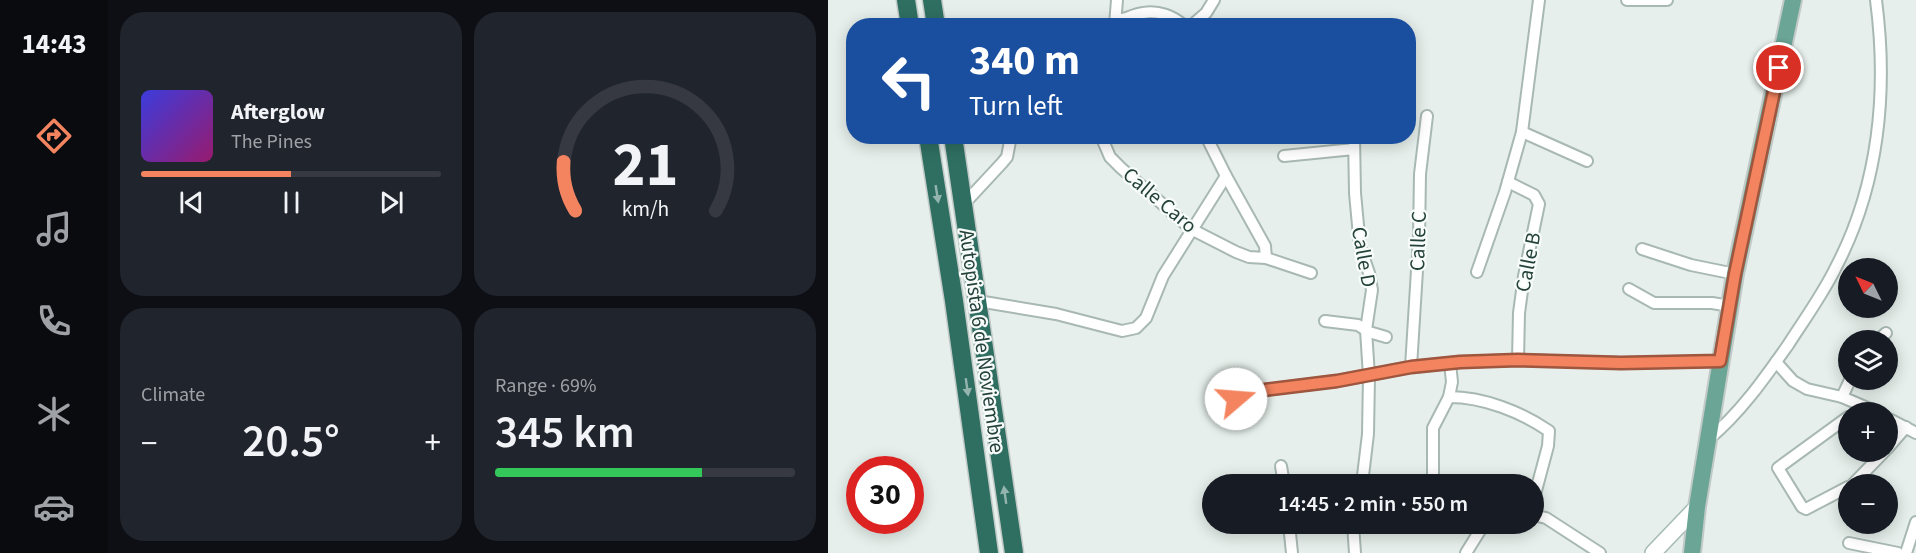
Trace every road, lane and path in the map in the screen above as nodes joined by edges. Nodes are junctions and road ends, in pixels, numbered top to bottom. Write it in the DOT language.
graph roads {
  1 [pos="932,0"];
  2 [pos="1118,0"];
  3 [pos="1214,0"];
  4 [pos="1539,0"];
  5 [pos="1627,0"];
  6 [pos="1667,0"];
  7 [pos="1793,0"];
  8 [pos="1876,0"];
  9 [pos="902,2"];
  10 [pos="907,18"];
  11 [pos="935,18"];
  12 [pos="1116,18"];
  13 [pos="1130,18"];
  14 [pos="1173,18"];
  15 [pos="1200,18"];
  16 [pos="1427,116"];
  17 [pos="1522,132"];
  18 [pos="929,144"];
  19 [pos="954,144"];
  20 [pos="1009,144"];
  21 [pos="1104,144"];
  22 [pos="1210,144"];
  23 [pos="1354,144"];
  24 [pos="1354,149"];
  25 [pos="1284,156"];
  26 [pos="1587,161"];
  27 [pos="1226,176"];
  28 [pos="1508,182"];
  29 [pos="963,205"];
  30 [pos="1191,229"];
  31 [pos="1641,249"];
  32 [pos="1266,258"];
  33 [pos="1477,272"];
  34 [pos="1311,273"];
  35 [pos="1735,274"];
  36 [pos="1629,289"];
  37 [pos="978,301"];
  38 [pos="1730,306"];
  39 [pos="1325,321"];
  40 [pos="1366,330"];
  41 [pos="1386,337"];
  42 [pos="1518,360"];
  43 [pos="1720,361"];
  44 [pos="1776,362"];
  45 [pos="1450,363"];
  46 [pos="1411,367"];
  47 [pos="1369,376"];
  48 [pos="1845,390"];
  49 [pos="1449,396"];
  50 [pos="1842,397"];
  51 [pos="1856,402"];
  52 [pos="1222,418"];
  53 [pos="1838,424"];
  54 [pos="1911,430"];
  55 [pos="1709,439"];
  56 [pos="1898,440"];
  57 [pos="1874,462"];
  58 [pos="1281,466"];
  59 [pos="1282,474"];
  60 [pos="1363,474"];
  61 [pos="1433,474"];
  62 [pos="1540,474"];
  63 [pos="1863,474"];
  64 [pos="1838,492"];
  65 [pos="1697,507"];
  66 [pos="1544,518"];
  67 [pos="1916,522"];
  68 [pos="1290,534"];
  69 [pos="1354,534"];
  70 [pos="1478,534"];
  71 [pos="1849,543"];
  72 [pos="1866,550"];
  73 [pos="1014,552"];
  74 [pos="989,553"];
  75 [pos="1292,553"];
  76 [pos="1355,553"];
  77 [pos="1466,553"];
  78 [pos="1600,553"];
  79 [pos="1653,553"];
  80 [pos="1692,553"];
  81 [pos="1898,553"];
  82 [pos="1906,553"];
  1 -- 11 [label="highway"];
  2 -- 12 [label="street"];
  3 -- 15 [label="street"];
  4 -- 17 [label="street"];
  5 -- 6 [label="street"];
  7 -- 35 [label="main road"];
  8 -- 44 [label="street"];
  9 -- 10 [label="highway"];
  13 -- 14 [label="street"];
  16 -- 46 [label="street, Calle C"];
  17 -- 26 [label="street"];
  17 -- 28 [label="street"];
  18 -- 74 [label="highway, Autopista 6 de Noviembre, one-way"];
  19 -- 29 [label="highway, Autopista 6 de Noviembre"];
  20 -- 29 [label="street"];
  21 -- 30 [label="street, Calle Caro"];
  22 -- 27 [label="street"];
  23 -- 24 [label="street, Calle D"];
  24 -- 25 [label="street"];
  24 -- 40 [label="street, Calle D"];
  27 -- 30 [label="street"];
  27 -- 32 [label="street"];
  28 -- 33 [label="street"];
  28 -- 42 [label="street, Calle B"];
  29 -- 37 [label="highway, Autopista 6 de Noviembre"];
  30 -- 32 [label="street, Calle Caro"];
  30 -- 37 [label="street"];
  31 -- 35 [label="street"];
  32 -- 34 [label="street, Calle Caro"];
  35 -- 38 [label="main road"];
  36 -- 38 [label="street"];
  73 -- 37 [label="highway, Autopista 6 de Noviembre, one-way"];
  38 -- 43 [label="main road"];
  39 -- 40 [label="street"];
  40 -- 41 [label="street"];
  40 -- 47 [label="street, Calle D"];
  42 -- 43 [label="street"];
  42 -- 45 [label="street"];
  43 -- 55 [label="main road"];
  44 -- 50 [label="street"];
  44 -- 55 [label="street"];
  45 -- 46 [label="street"];
  45 -- 49 [label="street"];
  46 -- 47 [label="street"];
  47 -- 52 [label="street"];
  47 -- 60 [label="street, Calle D"];
  48 -- 50 [label="street"];
  49 -- 61 [label="street"];
  49 -- 62 [label="street"];
  50 -- 51 [label="street"];
  53 -- 64 [label="street"];
  54 -- 56 [label="street"];
  55 -- 65 [label="main road"];
  57 -- 63 [label="street"];
  58 -- 59 [label="street"];
  65 -- 79 [label="main road"];
  65 -- 80 [label="main road"];
  66 -- 78 [label="street"];
  67 -- 82 [label="street"];
  68 -- 75 [label="street"];
  69 -- 76 [label="street"];
  70 -- 77 [label="street"];
  71 -- 72 [label="street"];
  72 -- 81 [label="street"];
}
